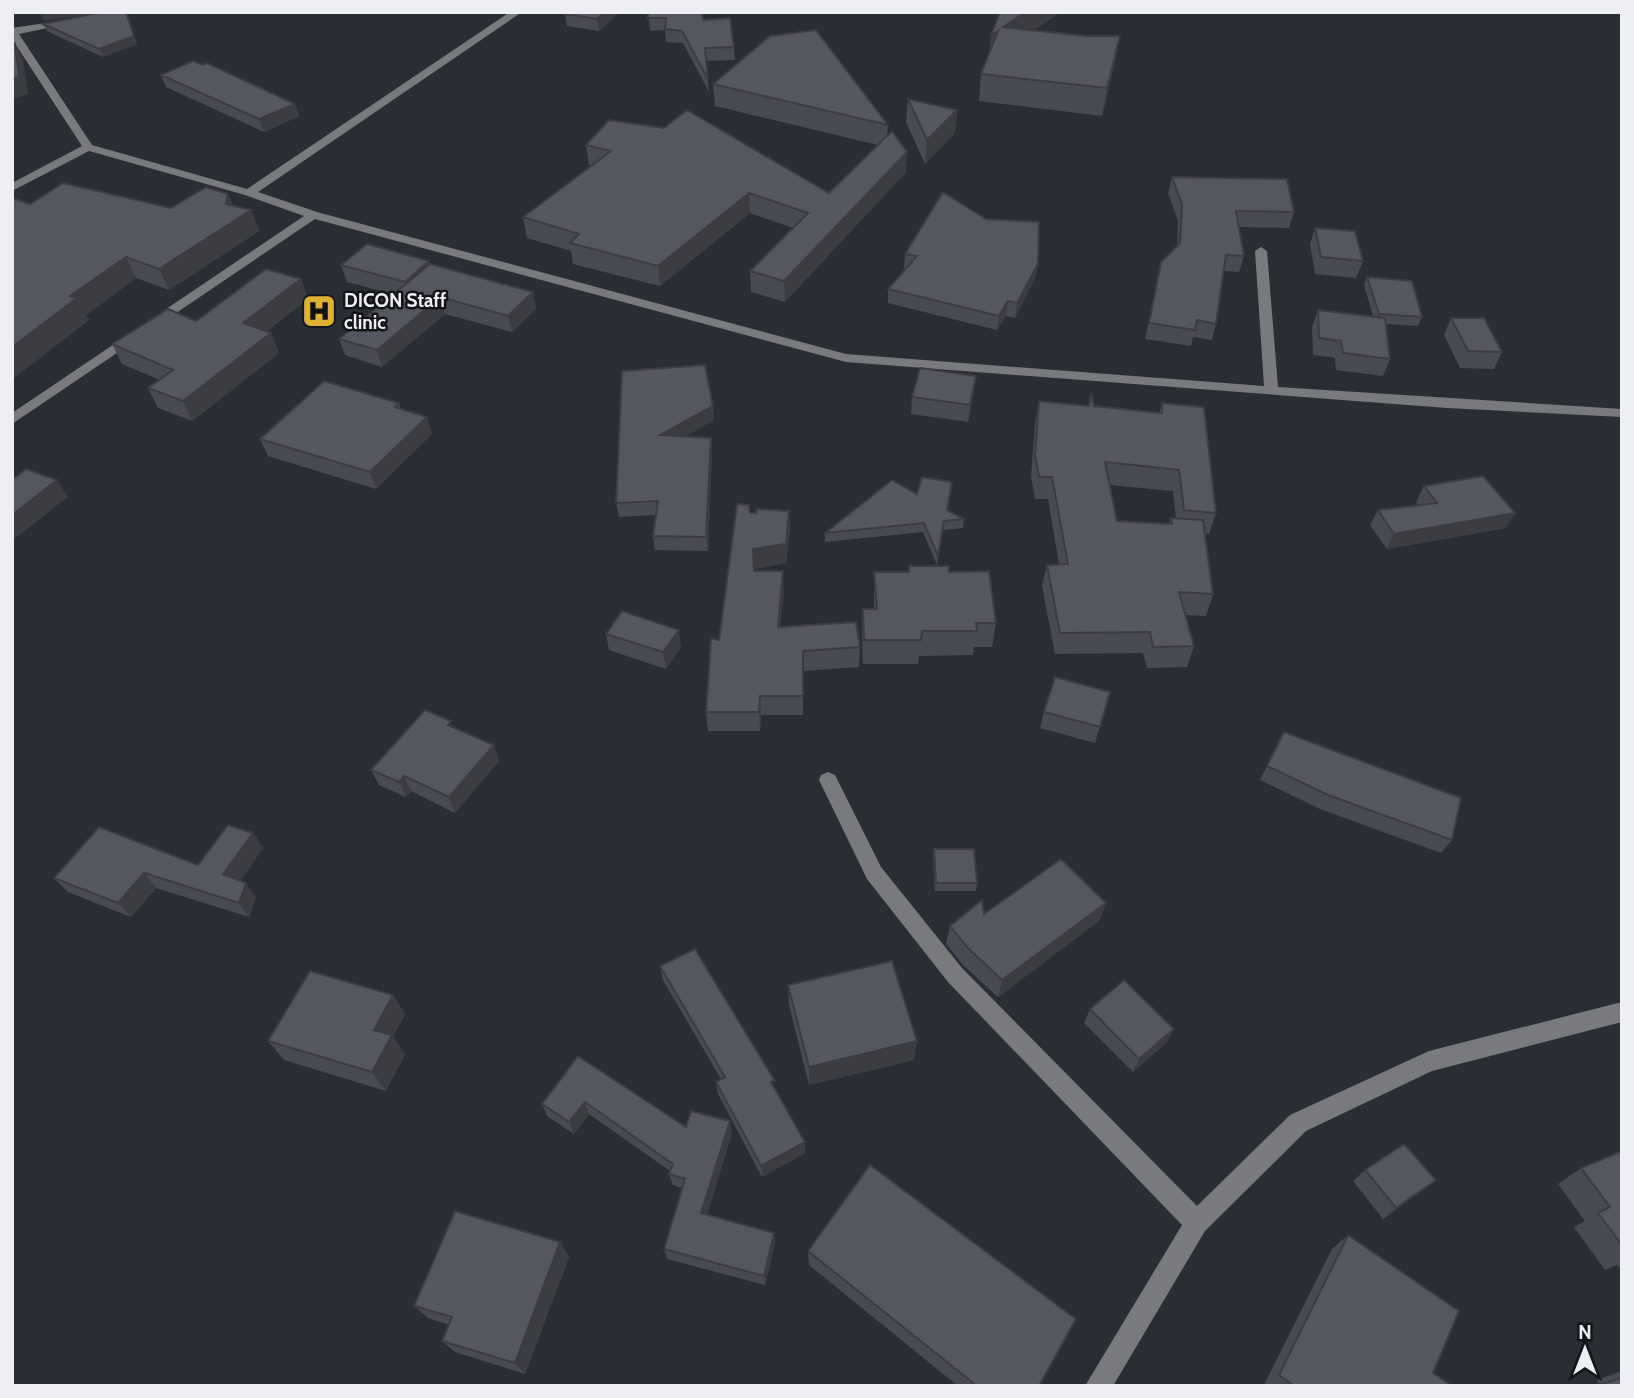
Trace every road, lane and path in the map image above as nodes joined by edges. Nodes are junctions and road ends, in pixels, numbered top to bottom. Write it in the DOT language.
graph roads {
  1 [pos="517,12"];
  2 [pos="77,21"];
  3 [pos="13,31"];
  4 [pos="88,147"];
  5 [pos="12,188"];
  6 [pos="249,193"];
  7 [pos="313,215"];
  8 [pos="1261,251"];
  9 [pos="1271,391"];
  10 [pos="1622,413"];
  11 [pos="12,420"];
  12 [pos="828,780"];
  13 [pos="1622,1012"];
  14 [pos="1197,1223"];
  15 [pos="1098,1386"];
  1 -- 6 [label="street"];
  2 -- 3 [label="street"];
  3 -- 4 [label="street"];
  4 -- 5 [label="street"];
  4 -- 6 [label="street"];
  6 -- 7 [label="street"];
  7 -- 9 [label="street"];
  7 -- 11 [label="street"];
  8 -- 9 [label="street"];
  9 -- 10 [label="street"];
  12 -- 14 [label="street"];
  13 -- 14 [label="street"];
  14 -- 15 [label="street"];
}
